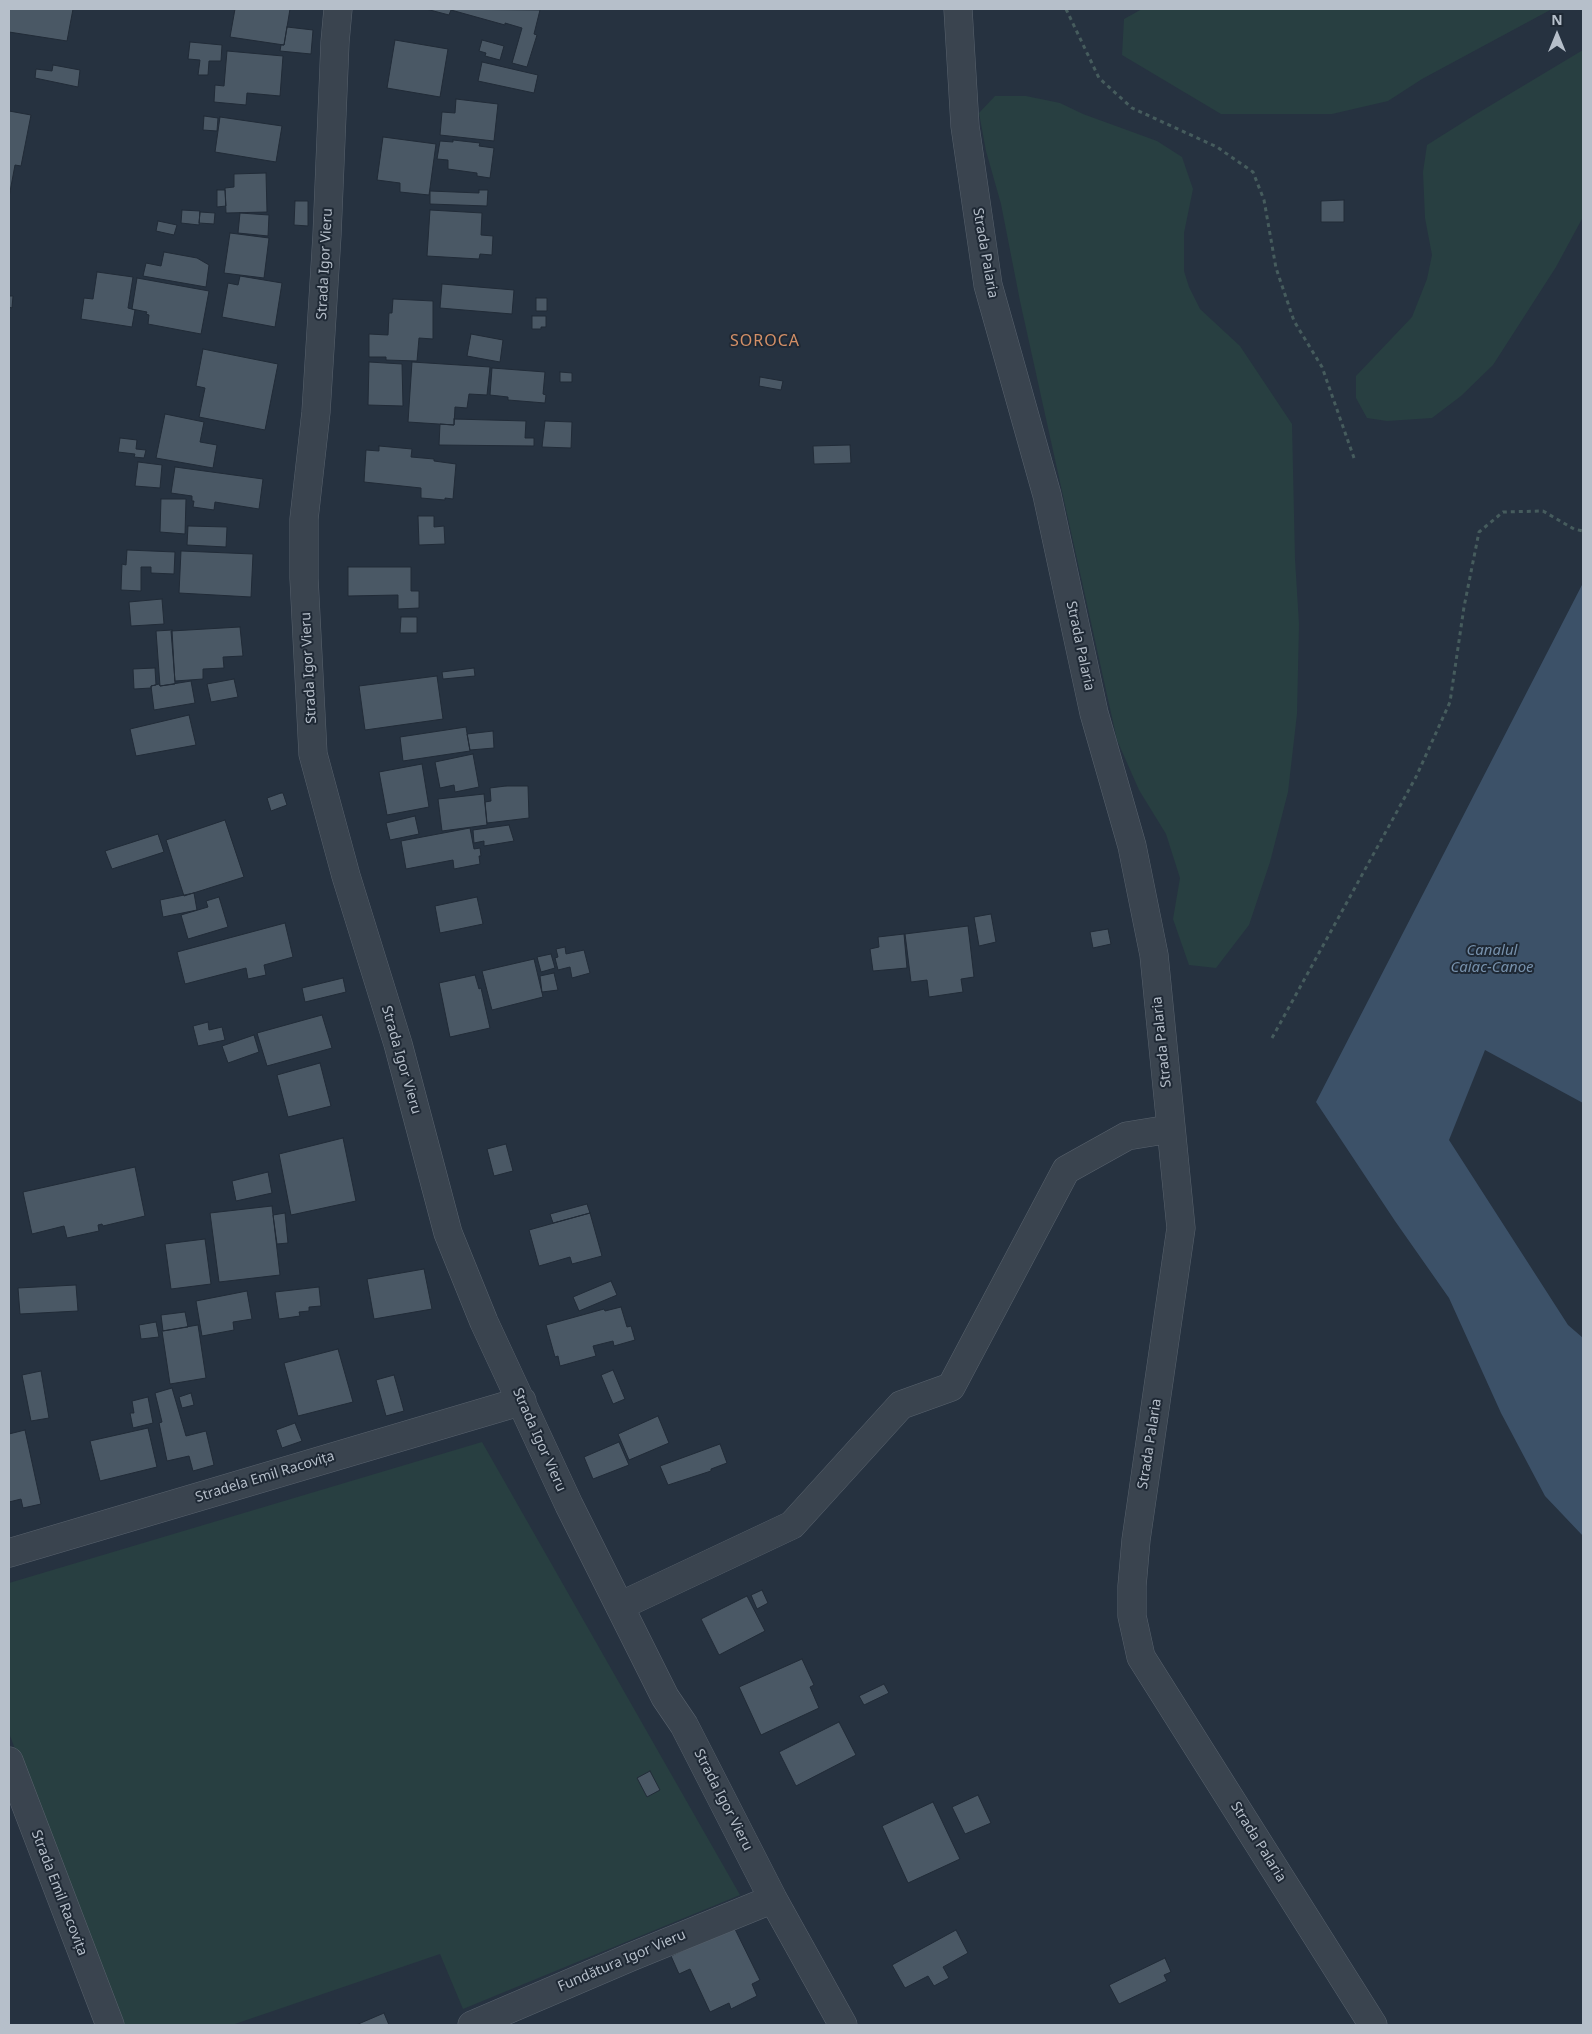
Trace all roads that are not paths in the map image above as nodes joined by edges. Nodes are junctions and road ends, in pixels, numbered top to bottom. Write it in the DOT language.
graph roads {
  1 [pos="338,9"];
  2 [pos="958,9"];
  3 [pos="1170,1129"];
  4 [pos="522,1401"];
  5 [pos="9,1554"];
  6 [pos="620,1606"];
  7 [pos="9,1761"];
  8 [pos="773,1899"];
  9 [pos="110,2025"];
  10 [pos="472,2025"];
  11 [pos="843,2025"];
  12 [pos="1373,2025"];
  1 -- 4 [label="street, Strada Igor Vieru"];
  2 -- 3 [label="street, Strada Palaria"];
  3 -- 6 [label="street"];
  3 -- 12 [label="street, Strada Palaria"];
  4 -- 5 [label="street, Stradela Emil Racovița"];
  4 -- 6 [label="street, Strada Igor Vieru"];
  6 -- 8 [label="street, Strada Igor Vieru"];
  7 -- 9 [label="street, Strada Emil Racovița"];
  8 -- 10 [label="street, Fundătura Igor Vieru"];
  8 -- 11 [label="street, Strada Igor Vieru"];
}
